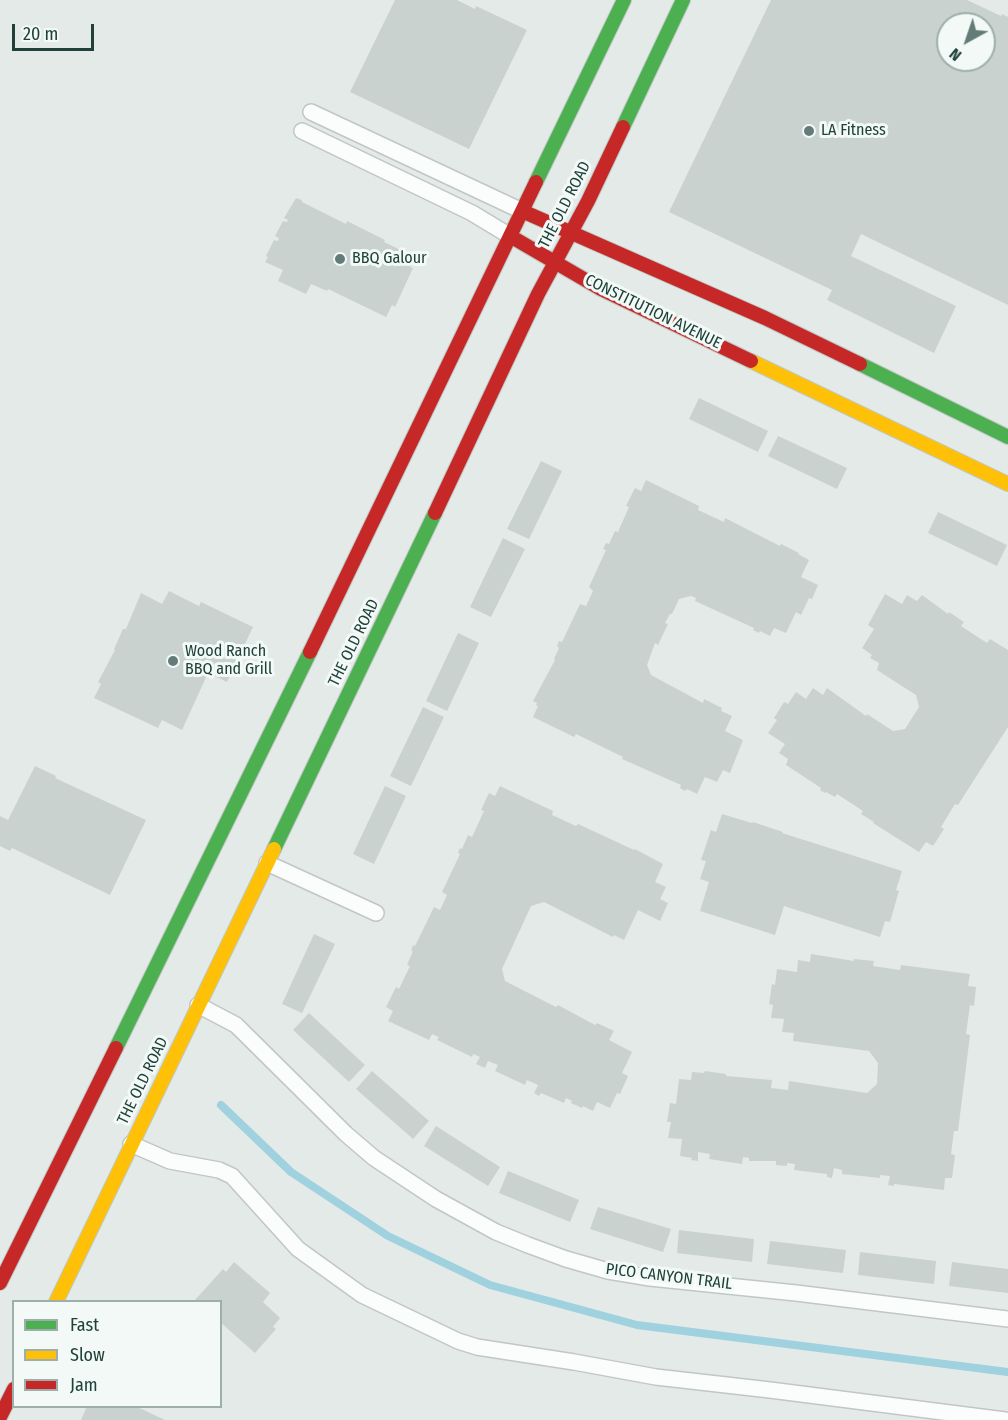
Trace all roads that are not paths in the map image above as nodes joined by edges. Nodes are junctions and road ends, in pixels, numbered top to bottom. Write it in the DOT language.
graph roads {
  1 [pos="624,0"];
  2 [pos="683,0"];
  3 [pos="311,112"];
  4 [pos="302,130"];
  5 [pos="522,211"];
  6 [pos="572,233"];
  7 [pos="510,236"];
  8 [pos="555,262"];
  9 [pos="1008,437"];
  10 [pos="1008,484"];
  11 [pos="267,863"];
  12 [pos="376,913"];
  13 [pos="198,1005"];
  14 [pos="131,1144"];
  15 [pos="0,1283"];
  16 [pos="57,1300"];
  17 [pos="1008,1319"];
  18 [pos="12,1393"];
  19 [pos="0,1417"];
  20 [pos="1005,1420"];
  1 -- 5 [label="main road"];
  2 -- 6 [label="main road, THE OLD ROAD"];
  3 -- 5 [label="lane"];
  4 -- 7 [label="lane, CONSTITUTION AVENUE"];
  5 -- 6 [label="main road"];
  5 -- 7 [label="main road"];
  6 -- 8 [label="main road, THE OLD ROAD"];
  6 -- 9 [label="main road"];
  7 -- 8 [label="main road, CONSTITUTION AVENUE"];
  7 -- 15 [label="main road"];
  8 -- 10 [label="main road, CONSTITUTION AVENUE"];
  8 -- 11 [label="main road, THE OLD ROAD"];
  11 -- 12 [label="lane"];
  11 -- 13 [label="main road, THE OLD ROAD"];
  13 -- 14 [label="main road, THE OLD ROAD"];
  13 -- 17 [label="lane, PICO CANYON TRAIL"];
  14 -- 16 [label="main road, THE OLD ROAD"];
  14 -- 20 [label="lane"];
  18 -- 19 [label="main road"];
}
